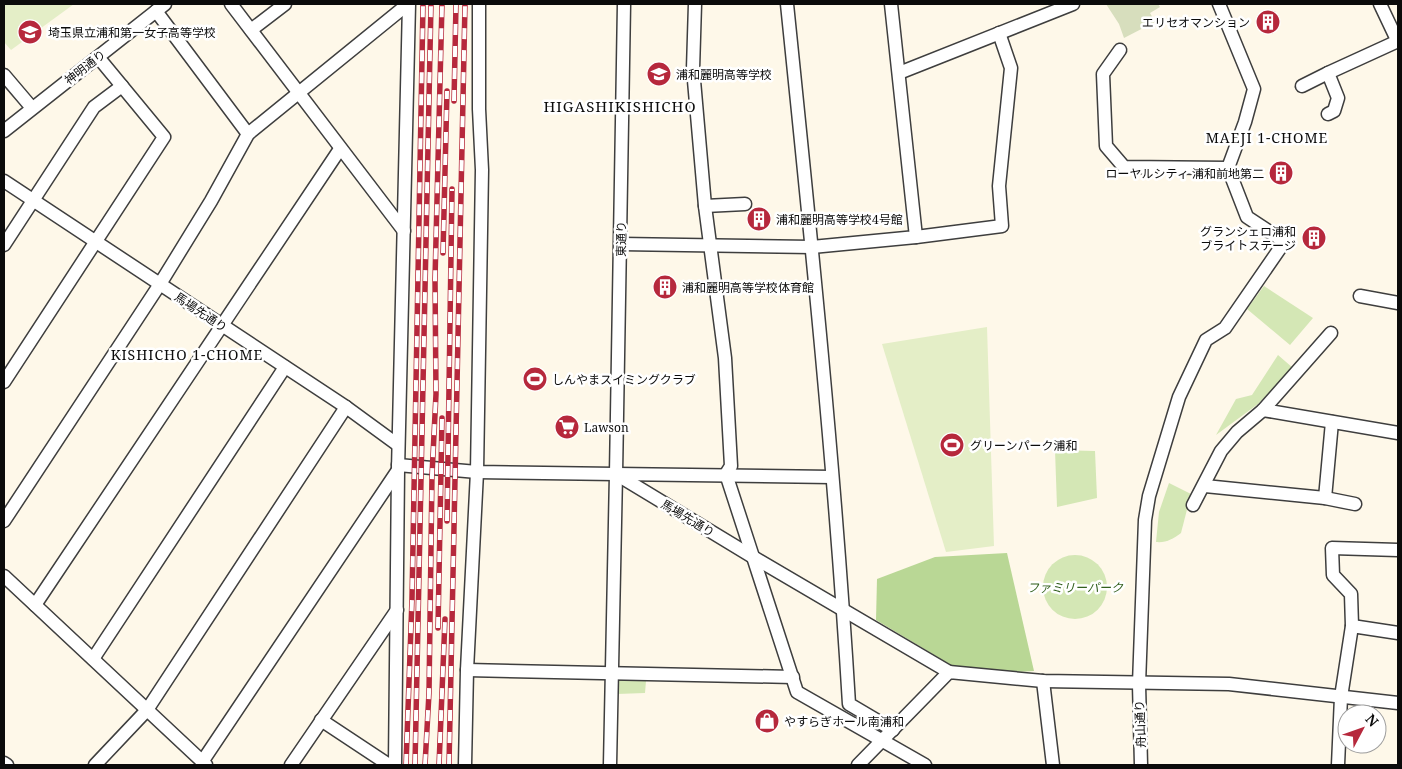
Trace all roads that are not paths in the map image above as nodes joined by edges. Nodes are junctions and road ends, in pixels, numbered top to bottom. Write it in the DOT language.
graph roads {
  1 [pos="231,4"];
  2 [pos="284,4"];
  3 [pos="409,4"];
  4 [pos="479,4"];
  5 [pos="624,4"];
  6 [pos="696,4"];
  7 [pos="787,4"];
  8 [pos="891,4"];
  9 [pos="1073,4"];
  10 [pos="1219,4"];
  11 [pos="1380,4"];
  12 [pos="160,7"];
  13 [pos="251,30"];
  14 [pos="999,33"];
  15 [pos="1398,42"];
  16 [pos="1120,50"];
  17 [pos="98,57"];
  18 [pos="899,73"];
  19 [pos="1328,73"];
  20 [pos="4,75"];
  21 [pos="122,86"];
  22 [pos="1302,86"];
  23 [pos="298,92"];
  24 [pos="32,108"];
  25 [pos="1328,114"];
  26 [pos="4,131"];
  27 [pos="248,134"];
  28 [pos="340,149"];
  29 [pos="1228,168"];
  30 [pos="4,181"];
  31 [pos="32,202"];
  32 [pos="745,204"];
  33 [pos="705,206"];
  34 [pos="404,231"];
  35 [pos="916,236"];
  36 [pos="95,243"];
  37 [pos="621,244"];
  38 [pos="4,245"];
  39 [pos="711,246"];
  40 [pos="812,248"];
  41 [pos="160,284"];
  42 [pos="1360,296"];
  43 [pos="1398,303"];
  44 [pos="220,325"];
  45 [pos="1331,333"];
  46 [pos="285,367"];
  47 [pos="4,382"];
  48 [pos="346,407"];
  49 [pos="1264,410"];
  50 [pos="1332,422"];
  51 [pos="1398,432"];
  52 [pos="398,445"];
  53 [pos="398,467"];
  54 [pos="477,472"];
  55 [pos="616,474"];
  56 [pos="726,474"];
  57 [pos="832,477"];
  58 [pos="1205,486"];
  59 [pos="1326,498"];
  60 [pos="1356,504"];
  61 [pos="1193,506"];
  62 [pos="4,521"];
  63 [pos="1398,550"];
  64 [pos="753,557"];
  65 [pos="4,576"];
  66 [pos="35,605"];
  67 [pos="843,609"];
  68 [pos="397,610"];
  69 [pos="1352,626"];
  70 [pos="1398,633"];
  71 [pos="93,659"];
  72 [pos="467,670"];
  73 [pos="949,672"];
  74 [pos="612,673"];
  75 [pos="792,677"];
  76 [pos="1043,681"];
  77 [pos="1139,684"];
  78 [pos="1341,697"];
  79 [pos="1398,703"];
  80 [pos="147,710"];
  81 [pos="321,720"];
  82 [pos="893,730"];
  83 [pos="881,742"];
  84 [pos="4,763"];
  85 [pos="204,764"];
  86 [pos="7,765"];
  87 [pos="95,765"];
  88 [pos="291,765"];
  89 [pos="389,765"];
  90 [pos="395,765"];
  91 [pos="464,765"];
  92 [pos="610,765"];
  93 [pos="858,765"];
  94 [pos="924,765"];
  95 [pos="1054,765"];
  96 [pos="1141,765"];
  97 [pos="1338,765"];
  1 -- 13 [label="street"];
  2 -- 13 [label="street"];
  3 -- 23 [label="street"];
  3 -- 34 [label="street"];
  4 -- 54 [label="street"];
  5 -- 37 [label="street, 東通り"];
  6 -- 33 [label="street"];
  7 -- 40 [label="street"];
  8 -- 18 [label="street"];
  9 -- 14 [label="street"];
  10 -- 29 [label="street"];
  11 -- 15 [label="street"];
  12 -- 17 [label="street, 神明通り"];
  12 -- 27 [label="street"];
  13 -- 23 [label="street"];
  14 -- 18 [label="street"];
  14 -- 35 [label="street"];
  15 -- 19 [label="street"];
  16 -- 29 [label="street"];
  17 -- 21 [label="street"];
  17 -- 24 [label="street, 神明通り"];
  18 -- 35 [label="street"];
  19 -- 22 [label="street"];
  19 -- 25 [label="street"];
  20 -- 24 [label="street"];
  21 -- 31 [label="street"];
  21 -- 36 [label="street"];
  23 -- 27 [label="street"];
  23 -- 28 [label="street"];
  24 -- 26 [label="street, 神明通り"];
  27 -- 41 [label="street"];
  28 -- 34 [label="street"];
  28 -- 44 [label="street"];
  29 -- 77 [label="street, 舟山通り"];
  30 -- 31 [label="street, 馬場先通り"];
  31 -- 36 [label="street, 馬場先通り"];
  31 -- 38 [label="street"];
  32 -- 33 [label="street"];
  33 -- 39 [label="street"];
  34 -- 52 [label="street"];
  35 -- 40 [label="street"];
  36 -- 41 [label="street, 馬場先通り"];
  36 -- 47 [label="street"];
  37 -- 39 [label="street"];
  37 -- 55 [label="street, 東通り"];
  39 -- 40 [label="street"];
  39 -- 56 [label="street"];
  40 -- 57 [label="street"];
  41 -- 44 [label="street, 馬場先通り"];
  41 -- 62 [label="street"];
  42 -- 43 [label="street"];
  44 -- 46 [label="street, 馬場先通り"];
  44 -- 66 [label="street"];
  45 -- 49 [label="street"];
  46 -- 48 [label="street, 馬場先通り"];
  46 -- 71 [label="street"];
  48 -- 52 [label="street, 馬場先通り"];
  48 -- 80 [label="street"];
  49 -- 50 [label="street"];
  49 -- 58 [label="street"];
  50 -- 51 [label="street"];
  50 -- 59 [label="street"];
  52 -- 53 [label="street"];
  53 -- 54 [label="street"];
  53 -- 68 [label="street"];
  53 -- 85 [label="street"];
  54 -- 55 [label="street"];
  54 -- 72 [label="street"];
  55 -- 56 [label="street"];
  55 -- 64 [label="street, 馬場先通り"];
  55 -- 74 [label="street, 東通り"];
  56 -- 57 [label="street"];
  56 -- 64 [label="street"];
  57 -- 67 [label="street"];
  58 -- 59 [label="street"];
  58 -- 61 [label="street"];
  59 -- 60 [label="street"];
  63 -- 69 [label="street"];
  64 -- 67 [label="street, 馬場先通り"];
  64 -- 75 [label="street"];
  65 -- 66 [label="street"];
  66 -- 71 [label="street"];
  67 -- 73 [label="street, 馬場先通り"];
  67 -- 82 [label="street"];
  68 -- 81 [label="street"];
  68 -- 90 [label="street"];
  69 -- 70 [label="street"];
  69 -- 78 [label="street"];
  71 -- 80 [label="street"];
  72 -- 74 [label="street"];
  72 -- 91 [label="street"];
  73 -- 76 [label="street"];
  73 -- 82 [label="street"];
  74 -- 75 [label="street"];
  74 -- 92 [label="street, 東通り"];
  75 -- 83 [label="street"];
  76 -- 77 [label="street"];
  76 -- 95 [label="street"];
  77 -- 78 [label="street"];
  77 -- 96 [label="street, 舟山通り"];
  78 -- 79 [label="street"];
  78 -- 97 [label="street"];
  80 -- 85 [label="street"];
  80 -- 87 [label="street"];
  81 -- 88 [label="street"];
  81 -- 89 [label="street"];
  82 -- 83 [label="street"];
  83 -- 93 [label="street"];
  83 -- 94 [label="street"];
  84 -- 86 [label="street"];
}
